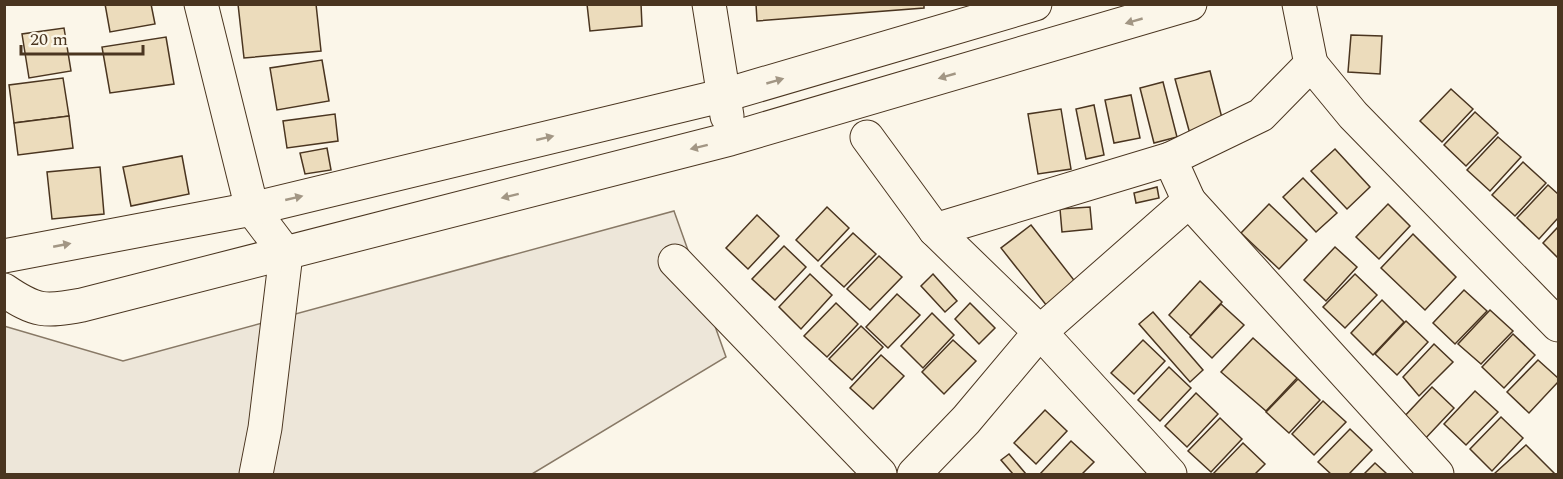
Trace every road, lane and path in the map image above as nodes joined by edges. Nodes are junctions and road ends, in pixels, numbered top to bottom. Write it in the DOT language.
graph roads {
  1 [pos="201,4"];
  2 [pos="709,4"];
  3 [pos="1035,4"];
  4 [pos="1190,4"];
  5 [pos="1299,4"];
  6 [pos="1311,64"];
  7 [pos="725,95"];
  8 [pos="867,136"];
  9 [pos="730,139"];
  10 [pos="1170,159"];
  11 [pos="1189,201"];
  12 [pos="252,208"];
  13 [pos="935,230"];
  14 [pos="286,254"];
  15 [pos="4,256"];
  16 [pos="675,261"];
  17 [pos="4,290"];
  18 [pos="1558,325"];
  19 [pos="1040,332"];
  20 [pos="256,474"];
  21 [pos="880,474"];
  22 [pos="914,474"];
  23 [pos="1170,474"];
  24 [pos="1437,474"];
  1 -- 12 [label="street"];
  2 -- 7 [label="street"];
  7 -- 3 [label="street, one-way"];
  4 -- 9 [label="street, one-way"];
  5 -- 6 [label="street"];
  6 -- 10 [label="street"];
  6 -- 18 [label="street"];
  7 -- 9 [label="street"];
  12 -- 7 [label="street, one-way"];
  8 -- 13 [label="street"];
  9 -- 14 [label="street, one-way"];
  10 -- 11 [label="street"];
  10 -- 13 [label="street"];
  11 -- 19 [label="street"];
  11 -- 24 [label="street"];
  12 -- 14 [label="street"];
  15 -- 12 [label="street, one-way"];
  13 -- 19 [label="street"];
  14 -- 17 [label="street"];
  14 -- 20 [label="street"];
  16 -- 21 [label="street"];
  19 -- 22 [label="street"];
  19 -- 23 [label="street"];
}
